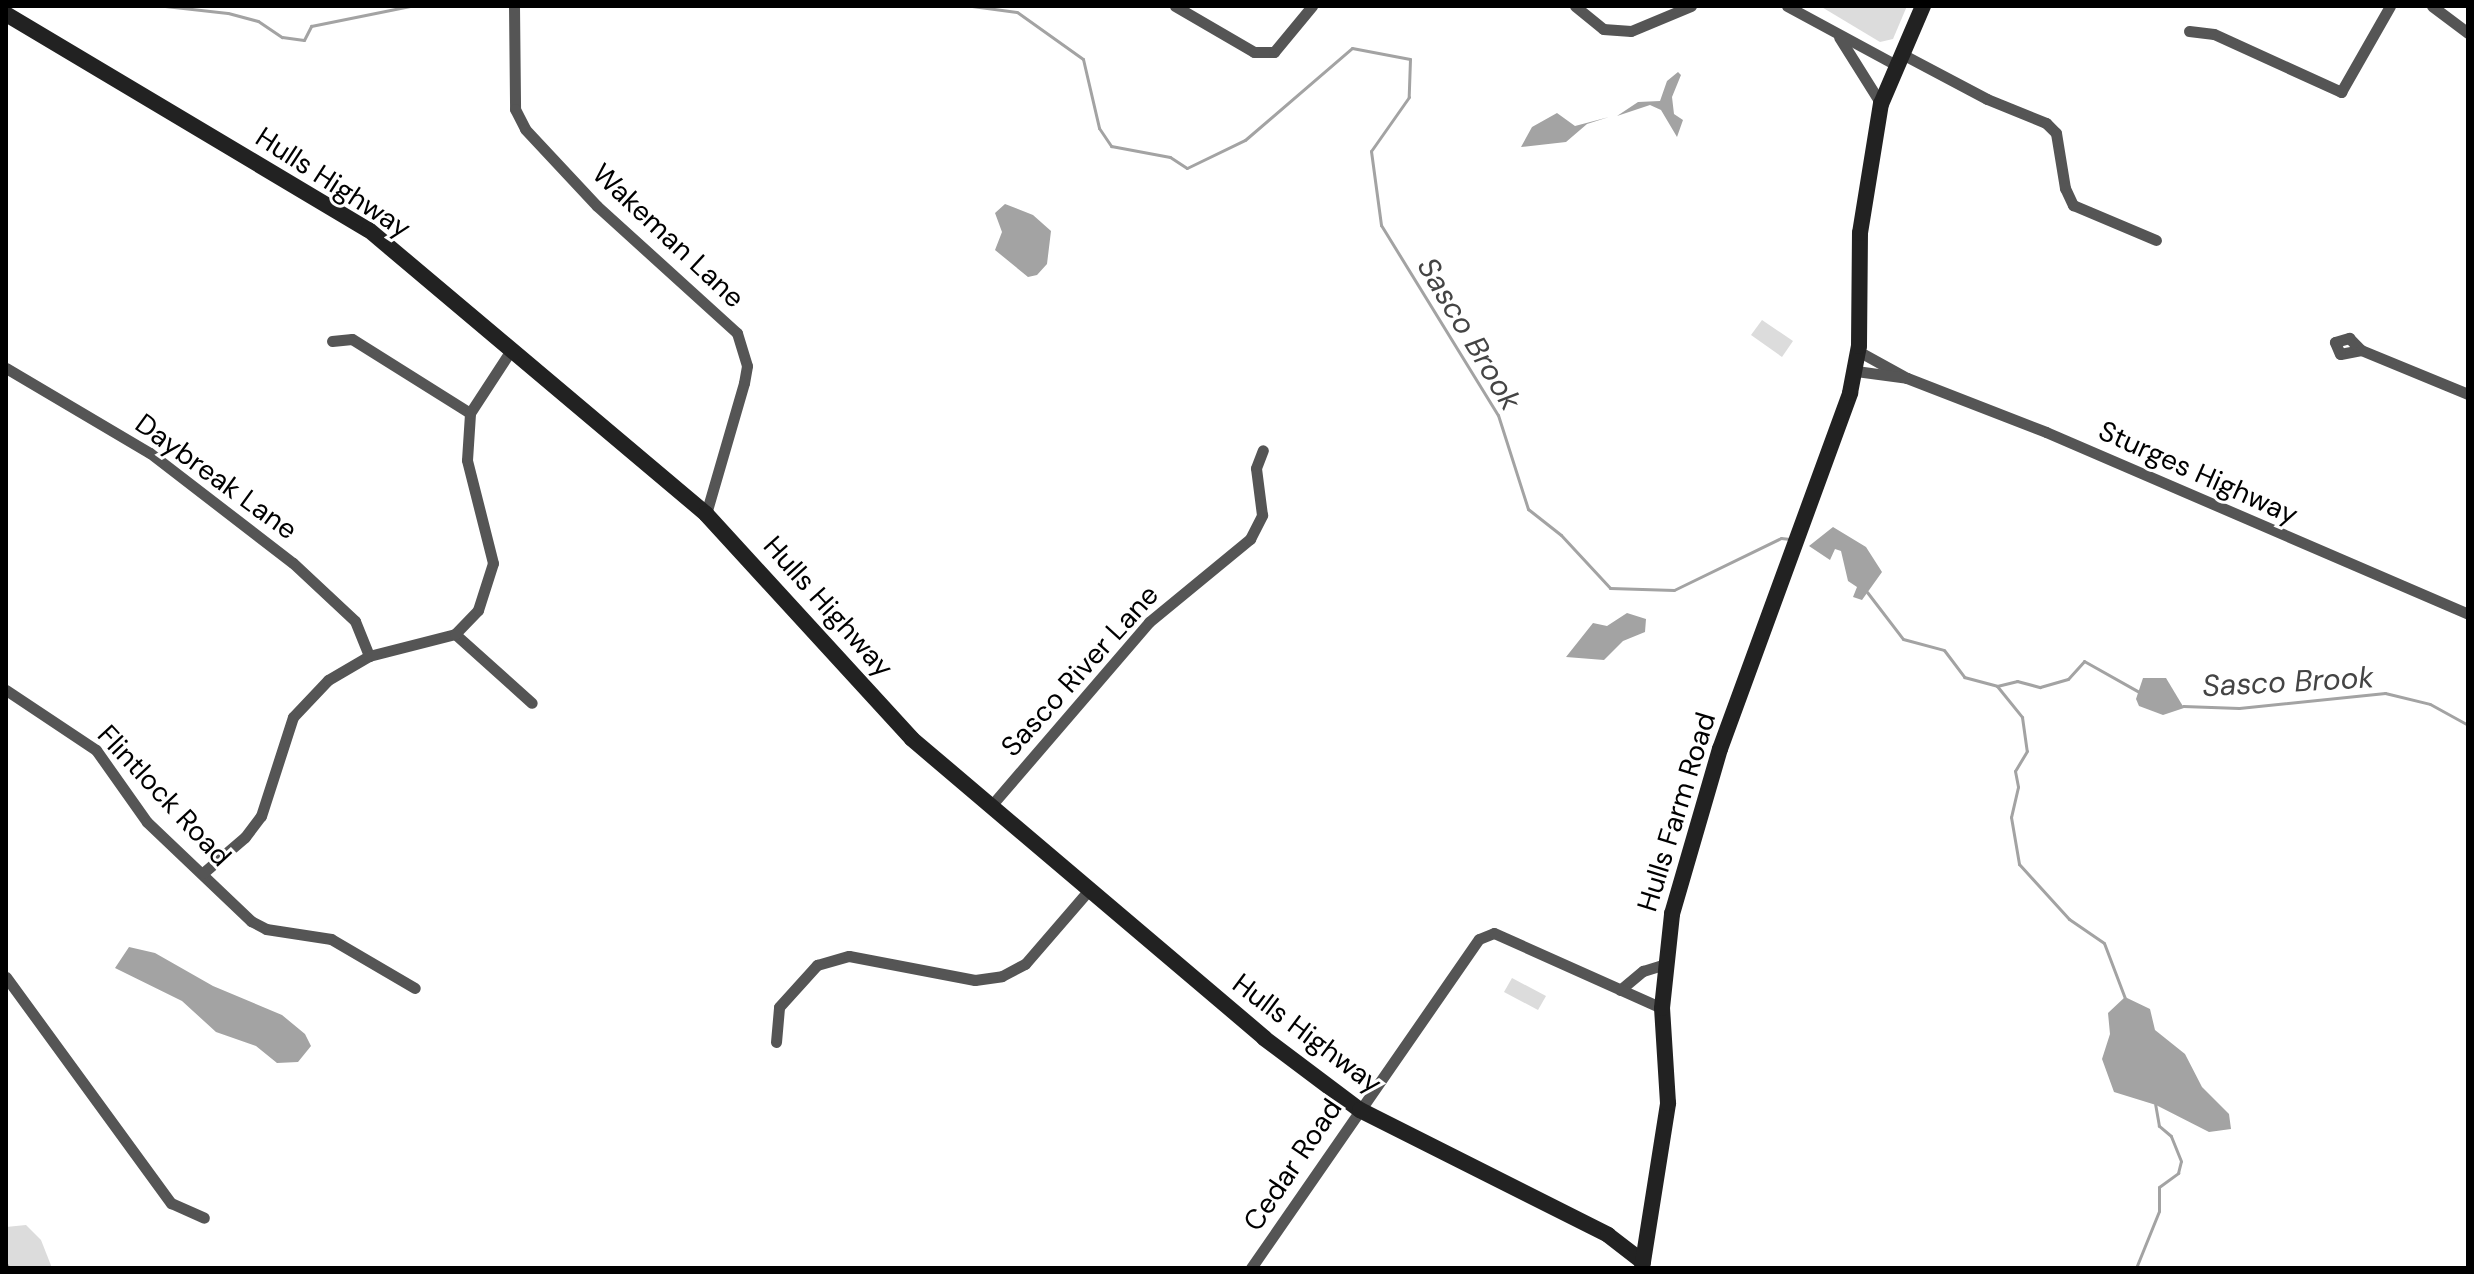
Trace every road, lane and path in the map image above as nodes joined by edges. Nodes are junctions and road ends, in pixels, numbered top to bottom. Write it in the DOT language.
graph roads {
  1 [pos="514,6"];
  2 [pos="1175,6"];
  3 [pos="1312,6"];
  4 [pos="1575,6"];
  5 [pos="1691,6"];
  6 [pos="1787,6"];
  7 [pos="1923,6"];
  8 [pos="2390,6"];
  9 [pos="2432,6"];
  10 [pos="6,14"];
  11 [pos="2189,31"];
  12 [pos="1836,33"];
  13 [pos="2468,33"];
  14 [pos="1899,59"];
  15 [pos="1881,104"];
  16 [pos="2156,240"];
  17 [pos="332,341"];
  18 [pos="511,350"];
  19 [pos="2361,350"];
  20 [pos="1858,351"];
  21 [pos="6,368"];
  22 [pos="1907,378"];
  23 [pos="1854,380"];
  24 [pos="2468,394"];
  25 [pos="470,413"];
  26 [pos="1263,450"];
  27 [pos="706,514"];
  28 [pos="2468,614"];
  29 [pos="455,634"];
  30 [pos="369,656"];
  31 [pos="6,690"];
  32 [pos="532,703"];
  33 [pos="990,807"];
  34 [pos="203,873"];
  35 [pos="1088,891"];
  36 [pos="1663,965"];
  37 [pos="6,977"];
  38 [pos="415,988"];
  39 [pos="1620,990"];
  40 [pos="1662,1008"];
  41 [pos="776,1042"];
  42 [pos="1360,1110"];
  43 [pos="204,1218"];
  44 [pos="1608,1235"];
  45 [pos="1645,1240"];
  46 [pos="1643,1265"];
  47 [pos="1251,1268"];
  1 -- 27 [label="street, Wakeman Lane"];
  2 -- 3 [label="street"];
  4 -- 5 [label="street"];
  6 -- 12 [label="street"];
  7 -- 14 [label="street, Hulls Farm Road"];
  8 -- 11 [label="street"];
  9 -- 13 [label="street"];
  10 -- 18 [label="street, Hulls Highway"];
  12 -- 14 [label="street"];
  12 -- 15 [label="street"];
  14 -- 15 [label="street, Hulls Farm Road"];
  14 -- 16 [label="street"];
  15 -- 20 [label="street, Hulls Farm Road"];
  17 -- 25 [label="street"];
  18 -- 25 [label="street"];
  18 -- 27 [label="street, Hulls Highway"];
  19 -- 24 [label="street"];
  20 -- 22 [label="street, Sturges Highway"];
  20 -- 23 [label="street, Hulls Farm Road"];
  21 -- 30 [label="street, Daybreak Lane"];
  22 -- 23 [label="street, Sturges Highway"];
  22 -- 28 [label="street, Sturges Highway"];
  23 -- 36 [label="street, Hulls Farm Road"];
  25 -- 29 [label="street"];
  26 -- 33 [label="street, Sasco River Lane"];
  27 -- 33 [label="street, Hulls Highway"];
  29 -- 30 [label="street"];
  29 -- 32 [label="street"];
  30 -- 34 [label="street"];
  31 -- 34 [label="street, Flintlock Road"];
  33 -- 35 [label="street, Hulls Highway"];
  34 -- 38 [label="street, Flintlock Road"];
  35 -- 41 [label="street"];
  35 -- 42 [label="street, Hulls Highway"];
  36 -- 39 [label="street"];
  36 -- 40 [label="street, Hulls Farm Road"];
  37 -- 43 [label="street"];
  39 -- 40 [label="street, Cedar Road"];
  39 -- 42 [label="street, Cedar Road"];
  40 -- 45 [label="street, Hulls Farm Road"];
  42 -- 44 [label="street, Hulls Highway"];
  42 -- 47 [label="street, Cedar Road"];
  44 -- 45 [label="street, Hulls Highway"];
  44 -- 46 [label="street, Hulls Highway"];
  45 -- 46 [label="street, Hulls Farm Road"];
}
